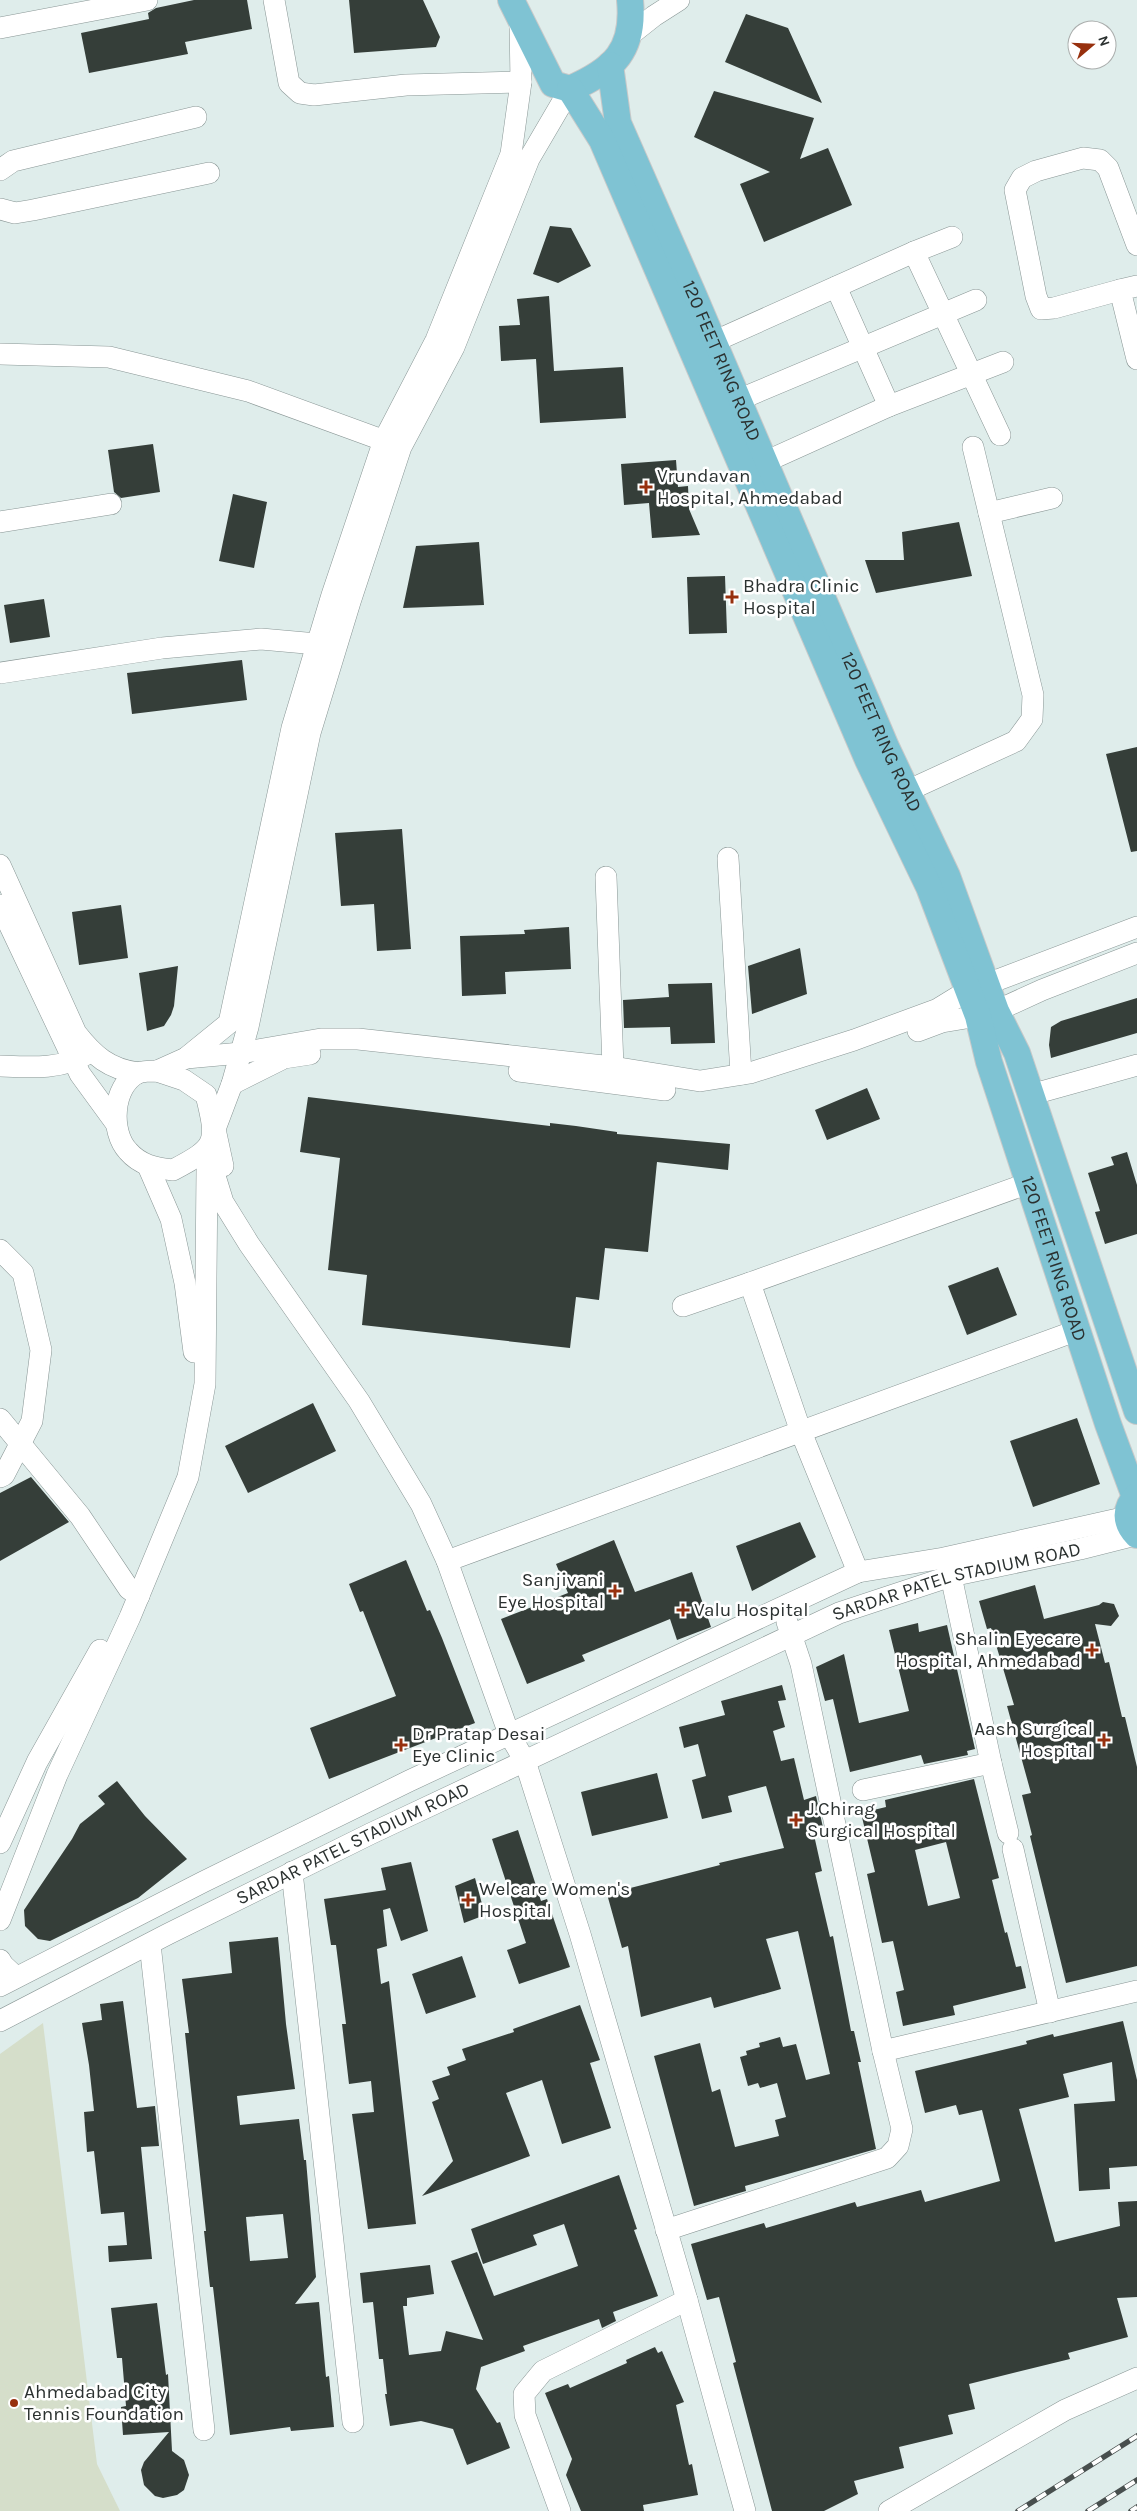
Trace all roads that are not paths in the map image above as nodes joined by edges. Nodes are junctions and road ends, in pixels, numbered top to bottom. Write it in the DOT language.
graph roads {
  1 [pos="147,0"];
  2 [pos="274,0"];
  3 [pos="630,0"];
  4 [pos="680,0"];
  5 [pos="515,11"];
  6 [pos="0,28"];
  7 [pos="630,35"];
  8 [pos="610,64"];
  9 [pos="521,82"];
  10 [pos="570,89"];
  11 [pos="196,117"];
  12 [pos="0,170"];
  13 [pos="209,173"];
  14 [pos="0,209"];
  15 [pos="952,237"];
  16 [pos="1137,245"];
  17 [pos="914,252"];
  18 [pos="836,287"];
  19 [pos="1129,288"];
  20 [pos="976,300"];
  21 [pos="944,314"];
  22 [pos="714,342"];
  23 [pos="863,347"];
  24 [pos="0,354"];
  25 [pos="1137,359"];
  26 [pos="1004,362"];
  27 [pos="973,376"];
  28 [pos="738,400"];
  29 [pos="889,406"];
  30 [pos="1000,435"];
  31 [pos="392,444"];
  32 [pos="973,448"];
  33 [pos="765,462"];
  34 [pos="1052,498"];
  35 [pos="111,504"];
  36 [pos="989,513"];
  37 [pos="0,522"];
  38 [pos="317,644"];
  39 [pos="0,673"];
  40 [pos="907,791"];
  41 [pos="728,858"];
  42 [pos="0,865"];
  43 [pos="606,876"];
  44 [pos="0,905"];
  45 [pos="1137,927"];
  46 [pos="1137,953"];
  47 [pos="978,987"];
  48 [pos="987,1014"];
  49 [pos="241,1053"];
  50 [pos="82,1057"];
  51 [pos="186,1058"];
  52 [pos="1137,1065"];
  53 [pos="0,1066"];
  54 [pos="613,1067"];
  55 [pos="148,1072"];
  56 [pos="741,1074"];
  57 [pos="232,1084"];
  58 [pos="1030,1095"];
  59 [pos="115,1122"];
  60 [pos="215,1128"];
  61 [pos="207,1150"];
  62 [pos="148,1166"];
  63 [pos="1029,1183"];
  64 [pos="249,1244"];
  65 [pos="0,1250"];
  66 [pos="750,1282"];
  67 [pos="683,1306"];
  68 [pos="1078,1330"];
  69 [pos="1137,1411"];
  70 [pos="0,1419"];
  71 [pos="802,1432"];
  72 [pos="22,1444"];
  73 [pos="0,1477"];
  74 [pos="1134,1516"];
  75 [pos="447,1561"];
  76 [pos="947,1567"];
  77 [pos="858,1572"];
  78 [pos="134,1592"];
  79 [pos="781,1609"];
  80 [pos="792,1634"];
  81 [pos="508,1734"];
  82 [pos="525,1760"];
  83 [pos="991,1763"];
  84 [pos="864,1790"];
  85 [pos="0,1843"];
  86 [pos="292,1872"];
  87 [pos="0,1920"];
  88 [pos="150,1944"];
  89 [pos="0,1960"];
  90 [pos="8,1982"];
  91 [pos="1137,1991"];
  92 [pos="1050,2012"];
  93 [pos="0,2021"];
  94 [pos="883,2052"];
  95 [pos="666,2230"];
  96 [pos="687,2300"];
  97 [pos="1137,2378"];
  98 [pos="354,2422"];
  99 [pos="204,2430"];
  100 [pos="560,2511"];
  101 [pos="745,2511"];
  102 [pos="889,2511"];
  1 -- 6 [label="street"];
  2 -- 9 [label="street"];
  3 -- 7 [label="main road"];
  4 -- 7 [label="street"];
  5 -- 9 [label="street"];
  5 -- 10 [label="main road"];
  7 -- 8 [label="main road"];
  8 -- 10 [label="main road"];
  8 -- 22 [label="main road, 120 FEET RING ROAD"];
  9 -- 31 [label="street"];
  10 -- 31 [label="street"];
  10 -- 47 [label="main road, 120 FEET RING ROAD"];
  11 -- 12 [label="street"];
  13 -- 14 [label="street"];
  15 -- 17 [label="street"];
  16 -- 19 [label="street"];
  17 -- 18 [label="street"];
  17 -- 21 [label="street"];
  18 -- 22 [label="street"];
  18 -- 23 [label="street"];
  19 -- 25 [label="street"];
  20 -- 21 [label="street"];
  21 -- 23 [label="street"];
  21 -- 27 [label="street"];
  22 -- 28 [label="main road, 120 FEET RING ROAD"];
  23 -- 28 [label="street"];
  23 -- 29 [label="street"];
  24 -- 31 [label="street"];
  26 -- 27 [label="street"];
  27 -- 29 [label="street"];
  27 -- 30 [label="street"];
  28 -- 33 [label="main road, 120 FEET RING ROAD"];
  29 -- 33 [label="street"];
  31 -- 38 [label="street"];
  31 -- 49 [label="street"];
  32 -- 36 [label="street"];
  33 -- 40 [label="main road, 120 FEET RING ROAD"];
  34 -- 36 [label="street"];
  35 -- 37 [label="street"];
  36 -- 40 [label="street"];
  38 -- 39 [label="street"];
  38 -- 51 [label="street"];
  40 -- 47 [label="main road, 120 FEET RING ROAD"];
  41 -- 56 [label="street"];
  42 -- 50 [label="street"];
  43 -- 54 [label="street"];
  44 -- 50 [label="street"];
  45 -- 47 [label="street"];
  46 -- 48 [label="street"];
  47 -- 48 [label="main road"];
  47 -- 56 [label="street"];
  48 -- 57 [label="street"];
  48 -- 58 [label="main road, 120 FEET RING ROAD"];
  48 -- 63 [label="main road, 120 FEET RING ROAD"];
  49 -- 51 [label="street"];
  49 -- 54 [label="street"];
  49 -- 57 [label="street"];
  50 -- 53 [label="street"];
  50 -- 55 [label="street"];
  50 -- 59 [label="street"];
  51 -- 55 [label="street"];
  52 -- 58 [label="street"];
  54 -- 56 [label="street"];
  55 -- 59 [label="street"];
  55 -- 60 [label="street"];
  57 -- 60 [label="street"];
  58 -- 69 [label="main road, 120 FEET RING ROAD"];
  59 -- 62 [label="street"];
  60 -- 61 [label="street"];
  60 -- 64 [label="street"];
  61 -- 62 [label="street"];
  61 -- 64 [label="street"];
  61 -- 78 [label="street"];
  62 -- 78 [label="street"];
  63 -- 66 [label="street"];
  63 -- 68 [label="main road, 120 FEET RING ROAD"];
  64 -- 75 [label="street"];
  65 -- 72 [label="street"];
  66 -- 67 [label="street"];
  66 -- 71 [label="street"];
  68 -- 71 [label="street"];
  68 -- 74 [label="main road, 120 FEET RING ROAD"];
  70 -- 72 [label="street"];
  71 -- 75 [label="street"];
  71 -- 77 [label="street"];
  72 -- 73 [label="street"];
  72 -- 78 [label="street"];
  74 -- 76 [label="street, SARDAR PATEL STADIUM ROAD"];
  75 -- 81 [label="street"];
  76 -- 77 [label="street, SARDAR PATEL STADIUM ROAD"];
  76 -- 80 [label="street, SARDAR PATEL STADIUM ROAD"];
  76 -- 83 [label="street"];
  77 -- 79 [label="street, SARDAR PATEL STADIUM ROAD"];
  78 -- 85 [label="street"];
  78 -- 87 [label="street"];
  79 -- 80 [label="street"];
  79 -- 81 [label="street, SARDAR PATEL STADIUM ROAD"];
  80 -- 82 [label="street, SARDAR PATEL STADIUM ROAD"];
  80 -- 94 [label="street"];
  81 -- 82 [label="street"];
  81 -- 90 [label="street, SARDAR PATEL STADIUM ROAD"];
  82 -- 86 [label="street, SARDAR PATEL STADIUM ROAD"];
  82 -- 95 [label="street"];
  83 -- 84 [label="street"];
  83 -- 92 [label="street"];
  86 -- 88 [label="street, SARDAR PATEL STADIUM ROAD"];
  86 -- 98 [label="street"];
  88 -- 93 [label="street, SARDAR PATEL STADIUM ROAD"];
  88 -- 99 [label="street"];
  89 -- 90 [label="street"];
  91 -- 92 [label="street"];
  92 -- 94 [label="street"];
  94 -- 95 [label="street"];
  95 -- 96 [label="street"];
  96 -- 100 [label="street"];
  96 -- 101 [label="street"];
  97 -- 102 [label="street"];
}
